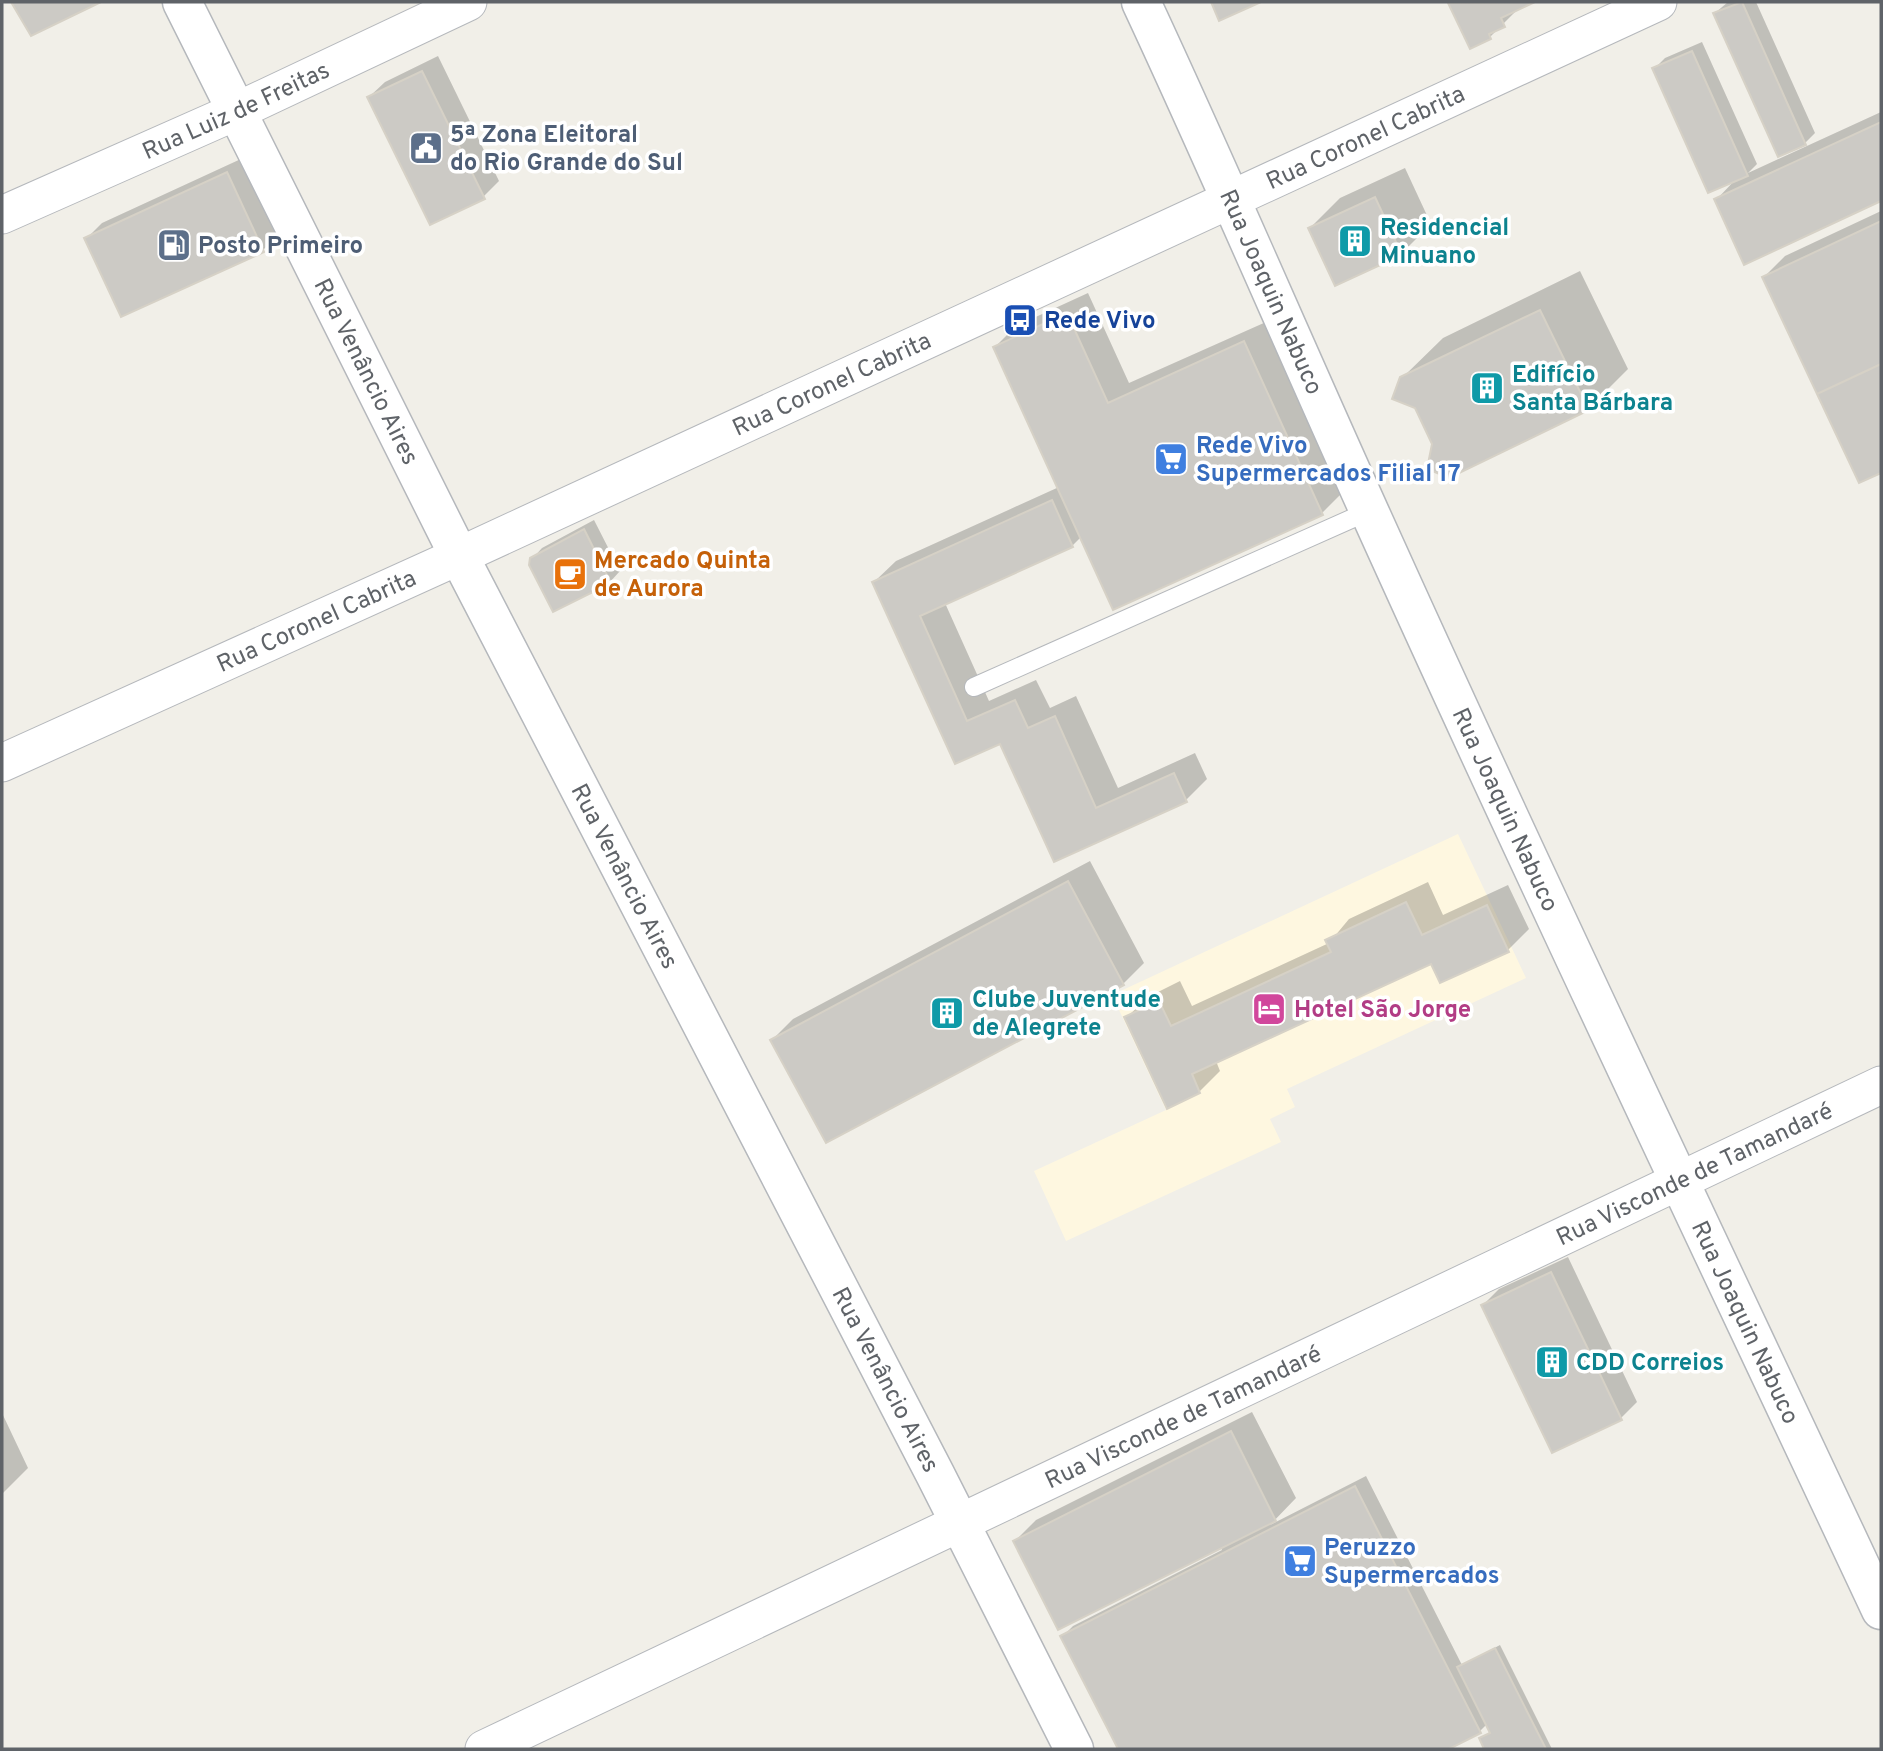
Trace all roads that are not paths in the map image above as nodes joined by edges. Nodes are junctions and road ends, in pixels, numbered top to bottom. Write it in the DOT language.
graph roads {
  1 [pos="182,2"];
  2 [pos="468,2"];
  3 [pos="1141,2"];
  4 [pos="1658,2"];
  5 [pos="237,110"];
  6 [pos="1233,197"];
  7 [pos="2,215"];
  8 [pos="1369,512"];
  9 [pos="459,556"];
  10 [pos="974,687"];
  11 [pos="2,763"];
  12 [pos="1881,1084"];
  13 [pos="1678,1181"];
  14 [pos="960,1522"];
  15 [pos="1881,1610"];
  16 [pos="484,1749"];
  17 [pos="1074,1749"];
  1 -- 5 [label="street, Rua Venâncio Aires"];
  2 -- 5 [label="street, Rua Luiz de Freitas"];
  3 -- 6 [label="street, Rua Joaquin Nabuco"];
  4 -- 6 [label="street, Rua Coronel Cabrita"];
  5 -- 7 [label="street, Rua Luiz de Freitas"];
  5 -- 9 [label="street, Rua Venâncio Aires"];
  6 -- 8 [label="street, Rua Joaquin Nabuco"];
  6 -- 9 [label="street, Rua Coronel Cabrita"];
  8 -- 10 [label="lane"];
  8 -- 13 [label="street, Rua Joaquin Nabuco"];
  9 -- 11 [label="street, Rua Coronel Cabrita"];
  9 -- 14 [label="street, Rua Venâncio Aires"];
  12 -- 13 [label="street, Rua Visconde de Tamandaré"];
  13 -- 14 [label="street, Rua Visconde de Tamandaré"];
  13 -- 15 [label="street, Rua Joaquin Nabuco"];
  14 -- 16 [label="street, Rua Visconde de Tamandaré"];
  14 -- 17 [label="street, Rua Venâncio Aires"];
}
